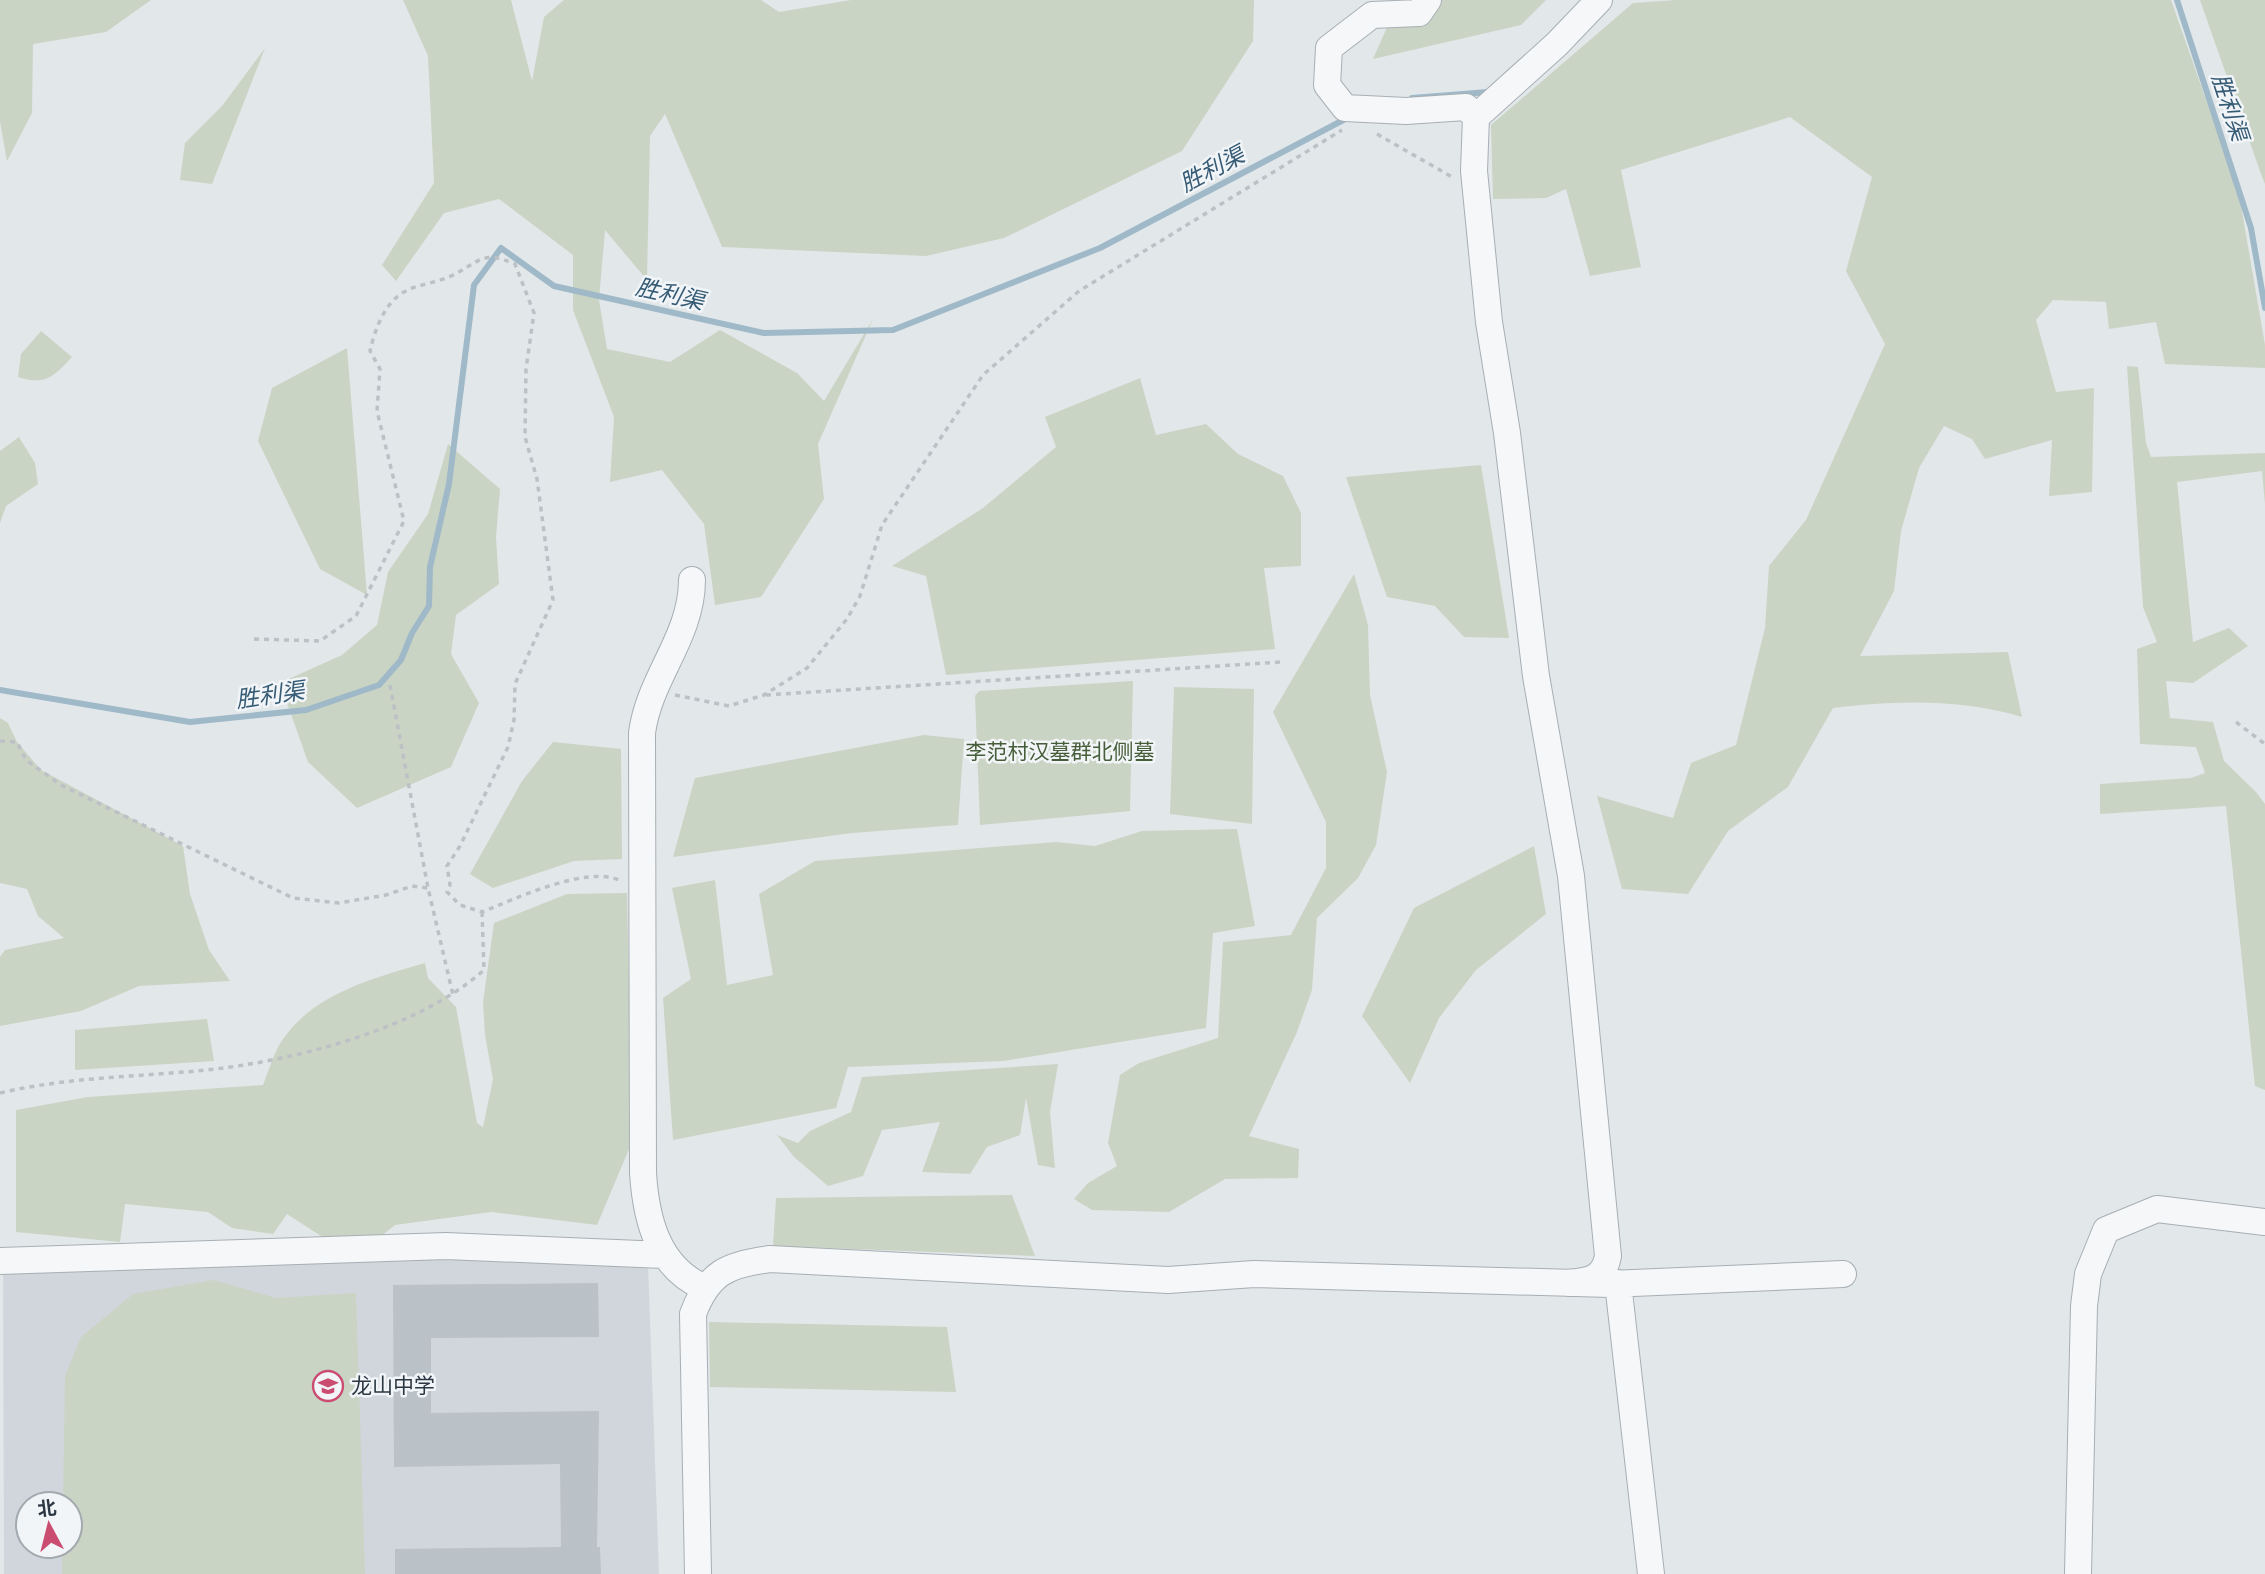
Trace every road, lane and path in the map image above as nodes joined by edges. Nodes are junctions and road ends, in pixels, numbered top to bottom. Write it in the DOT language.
graph roads {
  1 [pos="1428,0"];
  2 [pos="1599,0"];
  3 [pos="1362,117"];
  4 [pos="1476,117"];
  5 [pos="1476,194"];
  6 [pos="692,580"];
  7 [pos="254,639"];
  8 [pos="1281,662"];
  9 [pos="659,681"];
  10 [pos="390,685"];
  11 [pos="764,695"];
  12 [pos="2236,722"];
  13 [pos="0,741"];
  14 [pos="2265,744"];
  15 [pos="428,888"];
  16 [pos="642,894"];
  17 [pos="482,912"];
  18 [pos="453,995"];
  19 [pos="0,1093"];
  20 [pos="2265,1222"];
  21 [pos="664,1255"];
  22 [pos="0,1261"];
  23 [pos="1843,1274"];
  24 [pos="1568,1283"];
  25 [pos="1618,1283"];
  26 [pos="705,1288"];
  27 [pos="698,1574"];
  28 [pos="1651,1574"];
  29 [pos="2078,1574"];
  1 -- 3 [label="street"];
  2 -- 4 [label="street"];
  3 -- 4 [label="street"];
  3 -- 5 [label="path"];
  3 -- 11 [label="path"];
  4 -- 5 [label="street"];
  5 -- 24 [label="street"];
  6 -- 9 [label="street"];
  7 -- 17 [label="path"];
  8 -- 11 [label="path"];
  9 -- 11 [label="path"];
  9 -- 16 [label="street"];
  10 -- 15 [label="path"];
  12 -- 14 [label="path"];
  13 -- 15 [label="path"];
  15 -- 18 [label="path"];
  16 -- 17 [label="path"];
  16 -- 21 [label="street"];
  17 -- 18 [label="path"];
  18 -- 19 [label="path"];
  20 -- 29 [label="street"];
  21 -- 22 [label="street"];
  21 -- 26 [label="street"];
  23 -- 25 [label="street"];
  24 -- 25 [label="street"];
  24 -- 26 [label="street"];
  25 -- 28 [label="street"];
  26 -- 27 [label="street"];
}
